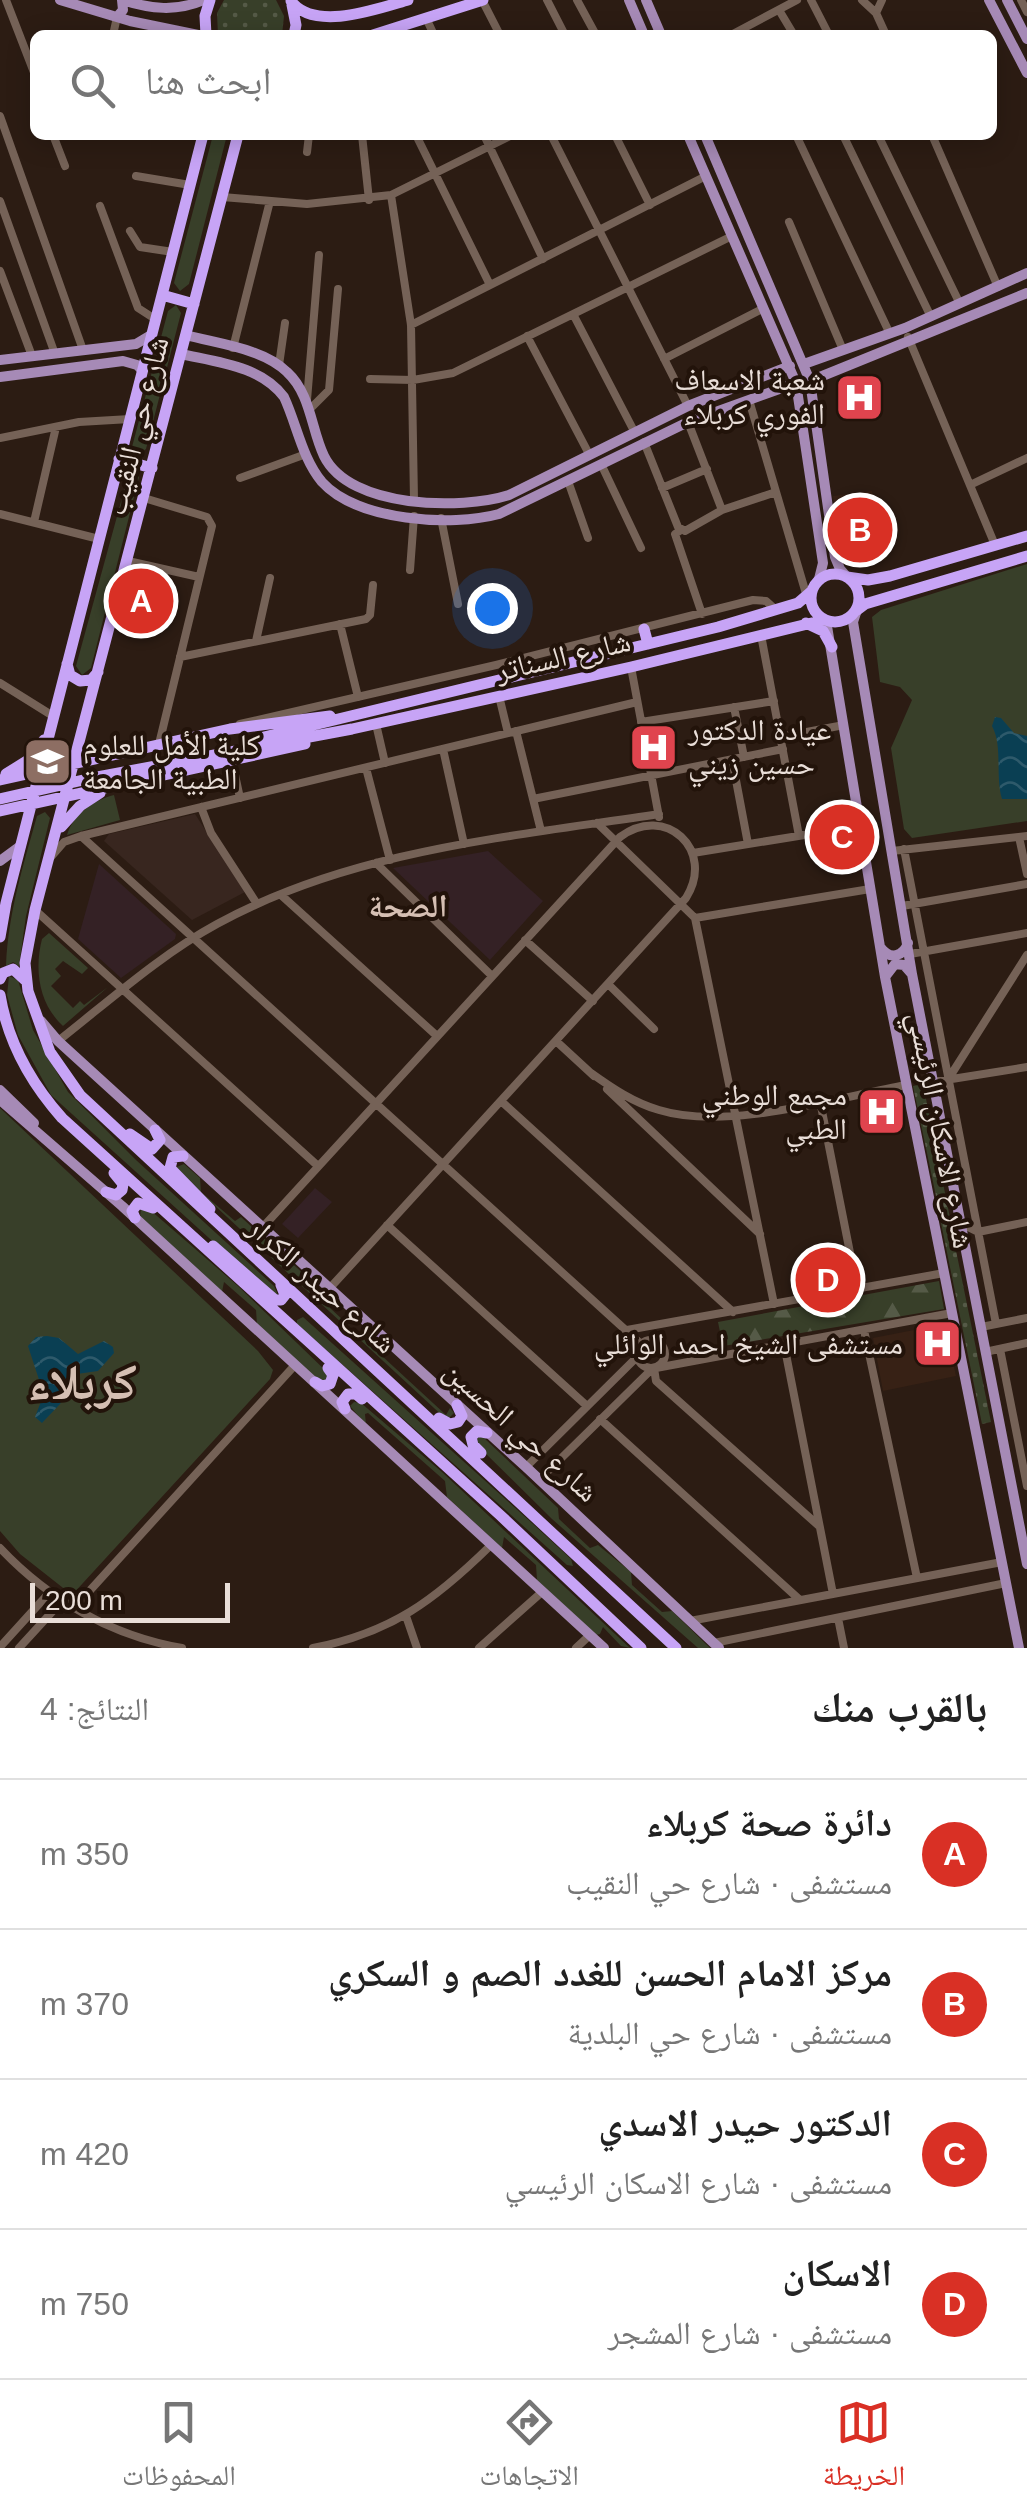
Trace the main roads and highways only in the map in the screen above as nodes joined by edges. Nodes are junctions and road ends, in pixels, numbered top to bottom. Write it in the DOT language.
graph roads {
  1 [pos="60,0"];
  2 [pos="122,0"];
  3 [pos="207,0"];
  4 [pos="290,0"];
  5 [pos="408,0"];
  6 [pos="483,0"];
  7 [pos="628,0"];
  8 [pos="646,0"];
  9 [pos="989,0"];
  10 [pos="1007,0"];
  11 [pos="135,4"];
  12 [pos="117,18"];
  13 [pos="130,21"];
  14 [pos="155,30"];
  15 [pos="203,30"];
  16 [pos="294,30"];
  17 [pos="391,30"];
  18 [pos="642,30"];
  19 [pos="659,30"];
  20 [pos="1027,39"];
  21 [pos="1027,72"];
  22 [pos="198,140"];
  23 [pos="237,140"];
  24 [pos="690,140"];
  25 [pos="707,140"];
  26 [pos="1027,274"];
  27 [pos="1027,293"];
  28 [pos="162,295"];
  29 [pos="194,304"];
  30 [pos="186,335"];
  31 [pos="151,336"];
  32 [pos="181,354"];
  33 [pos="0,360"];
  34 [pos="804,364"];
  35 [pos="790,366"];
  36 [pos="142,370"];
  37 [pos="0,378"];
  38 [pos="810,381"];
  39 [pos="796,383"];
  40 [pos="821,452"];
  41 [pos="807,455"];
  42 [pos="119,459"];
  43 [pos="822,465"];
  44 [pos="152,468"];
  45 [pos="809,468"];
  46 [pos="1027,536"];
  47 [pos="1027,556"];
  48 [pos="848,576"];
  49 [pos="820,580"];
  50 [pos="810,594"];
  51 [pos="858,612"];
  52 [pos="825,620"];
  53 [pos="801,623"];
  54 [pos="718,627"];
  55 [pos="644,629"];
  56 [pos="694,633"];
  57 [pos="648,644"];
  58 [pos="723,644"];
  59 [pos="832,647"];
  60 [pos="697,650"];
  61 [pos="67,664"];
  62 [pos="496,665"];
  63 [pos="99,671"];
  64 [pos="499,680"];
  65 [pos="349,715"];
  66 [pos="52,722"];
  67 [pos="352,729"];
  68 [pos="83,730"];
  69 [pos="309,731"];
  70 [pos="119,753"];
  71 [pos="104,756"];
  72 [pos="74,763"];
  73 [pos="39,771"];
  74 [pos="0,775"];
  75 [pos="126,784"];
  76 [pos="0,791"];
  77 [pos="66,796"];
  78 [pos="31,804"];
  79 [pos="0,807"];
  80 [pos="21,842"];
  81 [pos="53,844"];
  82 [pos="0,860"];
  83 [pos="0,878"];
  84 [pos="6,903"];
  85 [pos="0,920"];
  86 [pos="0,937"];
  87 [pos="881,947"];
  88 [pos="909,949"];
  89 [pos="912,974"];
  90 [pos="886,976"];
  91 [pos="0,979"];
  92 [pos="27,984"];
  93 [pos="0,995"];
  94 [pos="32,1003"];
  95 [pos="58,1042"];
  96 [pos="54,1060"];
  97 [pos="0,1090"];
  98 [pos="0,1100"];
  99 [pos="110,1124"];
  100 [pos="155,1130"];
  101 [pos="77,1132"];
  102 [pos="164,1145"];
  103 [pos="62,1153"];
  104 [pos="177,1158"];
  105 [pos="106,1192"];
  106 [pos="121,1199"];
  107 [pos="136,1204"];
  108 [pos="135,1218"];
  109 [pos="175,1220"];
  110 [pos="223,1229"];
  111 [pos="200,1242"];
  112 [pos="281,1285"];
  113 [pos="293,1330"];
  114 [pos="371,1364"];
  115 [pos="315,1382"];
  116 [pos="331,1390"];
  117 [pos="345,1395"];
  118 [pos="418,1406"];
  119 [pos="457,1406"];
  120 [pos="345,1410"];
  121 [pos="385,1414"];
  122 [pos="467,1420"];
  123 [pos="998,1420"];
  124 [pos="974,1423"];
  125 [pos="487,1433"];
  126 [pos="473,1434"];
  127 [pos="1005,1455"];
  128 [pos="981,1458"];
  129 [pos="518,1498"];
  130 [pos="500,1514"];
  131 [pos="576,1554"];
  132 [pos="1027,1564"];
  133 [pos="587,1598"];
  134 [pos="662,1635"];
  135 [pos="716,1645"];
  136 [pos="604,1648"];
  137 [pos="638,1648"];
  138 [pos="676,1648"];
  139 [pos="1019,1648"];
  1 -- 12 [label="main road"];
  2 -- 11 [label="main road"];
  2 -- 12 [label="main road"];
  3 -- 11 [label="main road"];
  3 -- 15 [label="highway"];
  4 -- 5 [label="highway"];
  4 -- 16 [label="highway"];
  6 -- 17 [label="highway"];
  7 -- 18 [label="main road"];
  8 -- 19 [label="main road"];
  9 -- 21 [label="main road"];
  10 -- 20 [label="main road"];
  11 -- 13 [label="main road"];
  12 -- 13 [label="main road"];
  13 -- 14 [label="main road"];
  22 -- 28 [label="highway, شارع حي النقيب"];
  23 -- 29 [label="highway, شارع حي النقيب"];
  24 -- 35 [label="main road"];
  25 -- 34 [label="main road"];
  26 -- 34 [label="main road"];
  27 -- 38 [label="main road"];
  28 -- 29 [label="highway"];
  28 -- 31 [label="highway, شارع حي النقيب"];
  29 -- 30 [label="highway, شارع حي النقيب"];
  30 -- 32 [label="highway, شارع حي النقيب"];
  30 -- 35 [label="main road"];
  31 -- 33 [label="main road"];
  31 -- 36 [label="highway, شارع حي النقيب"];
  32 -- 39 [label="main road"];
  32 -- 44 [label="highway, شارع حي النقيب"];
  34 -- 38 [label="main road"];
  35 -- 39 [label="main road"];
  36 -- 37 [label="main road"];
  36 -- 42 [label="highway, شارع حي النقيب"];
  38 -- 40 [label="main road"];
  39 -- 41 [label="main road"];
  40 -- 41 [label="main road"];
  40 -- 43 [label="main road"];
  41 -- 45 [label="main road"];
  42 -- 44 [label="highway"];
  42 -- 61 [label="highway, شارع حي النقيب"];
  43 -- 45 [label="main road"];
  43 -- 48 [label="main road"];
  44 -- 63 [label="highway, شارع حي النقيب"];
  45 -- 49 [label="main road"];
  46 -- 48 [label="highway"];
  47 -- 51 [label="highway"];
  48 -- 49 [label="highway"];
  48 -- 51 [label="highway"];
  49 -- 50 [label="highway"];
  50 -- 52 [label="highway"];
  50 -- 54 [label="highway, شارع السناتر"];
  51 -- 52 [label="highway"];
  51 -- 88 [label="main road, شارع الاسكان الرئيسي"];
  52 -- 53 [label="highway, شارع السناتر"];
  52 -- 59 [label="main road, شارع الاسكان الرئيسي"];
  53 -- 58 [label="highway, شارع السناتر"];
  53 -- 59 [label="highway"];
  54 -- 56 [label="highway, شارع السناتر"];
  54 -- 58 [label="highway"];
  55 -- 57 [label="highway"];
  56 -- 57 [label="highway, شارع السناتر"];
  56 -- 60 [label="highway"];
  57 -- 64 [label="highway, شارع السناتر"];
  58 -- 60 [label="highway, شارع السناتر"];
  59 -- 87 [label="main road, شارع الاسكان الرئيسي"];
  60 -- 67 [label="highway, شارع السناتر"];
  61 -- 63 [label="highway"];
  61 -- 66 [label="highway, شارع حي النقيب"];
  62 -- 64 [label="highway"];
  63 -- 68 [label="highway, شارع حي النقيب"];
  64 -- 65 [label="highway, شارع السناتر"];
  65 -- 69 [label="highway, شارع السناتر"];
  65 -- 70 [label="highway"];
  66 -- 73 [label="highway"];
  66 -- 74 [label="highway"];
  67 -- 69 [label="highway, شارع السناتر"];
  67 -- 75 [label="highway"];
  68 -- 71 [label="highway"];
  68 -- 72 [label="highway"];
  69 -- 76 [label="highway"];
  69 -- 79 [label="highway"];
  70 -- 71 [label="highway"];
  70 -- 75 [label="highway"];
  71 -- 72 [label="highway"];
  72 -- 73 [label="highway"];
  72 -- 77 [label="highway"];
  73 -- 74 [label="highway"];
  73 -- 78 [label="highway"];
  75 -- 77 [label="highway"];
  75 -- 81 [label="highway"];
  76 -- 79 [label="highway"];
  77 -- 78 [label="highway"];
  77 -- 81 [label="highway"];
  78 -- 79 [label="highway"];
  78 -- 80 [label="highway"];
  79 -- 80 [label="highway"];
  80 -- 82 [label="main road"];
  80 -- 84 [label="highway"];
  81 -- 92 [label="highway, شارع حيدر الكرار"];
  83 -- 84 [label="main road"];
  84 -- 85 [label="main road"];
  84 -- 86 [label="highway"];
  87 -- 88 [label="main road"];
  87 -- 90 [label="main road, شارع الاسكان الرئيسي"];
  88 -- 89 [label="main road, شارع الاسكان الرئيسي"];
  89 -- 90 [label="main road"];
  89 -- 123 [label="main road, شارع الاسكان الرئيسي"];
  90 -- 124 [label="main road, شارع الاسكان الرئيسي"];
  91 -- 92 [label="highway"];
  92 -- 94 [label="highway, شارع حيدر الكرار"];
  93 -- 101 [label="highway, شارع حيدر الكرار"];
  94 -- 95 [label="main road"];
  94 -- 96 [label="highway, شارع حيدر الكرار"];
  95 -- 96 [label="highway"];
  95 -- 100 [label="main road"];
  96 -- 99 [label="highway, شارع حيدر الكرار"];
  97 -- 103 [label="main road"];
  98 -- 103 [label="main road"];
  99 -- 102 [label="highway"];
  99 -- 110 [label="highway, شارع حيدر الكرار"];
  100 -- 102 [label="highway"];
  101 -- 106 [label="highway"];
  101 -- 109 [label="highway, شارع حيدر الكرار"];
  102 -- 104 [label="highway"];
  103 -- 105 [label="main road"];
  104 -- 110 [label="highway"];
  104 -- 119 [label="main road, شارع حي الحسين"];
  105 -- 106 [label="highway"];
  106 -- 107 [label="highway"];
  106 -- 108 [label="main road"];
  107 -- 108 [label="highway"];
  107 -- 109 [label="highway"];
  108 -- 115 [label="main road"];
  109 -- 111 [label="highway, شارع حيدر الكرار"];
  110 -- 112 [label="highway, شارع حيدر الكرار"];
  111 -- 112 [label="highway"];
  111 -- 113 [label="highway, شارع حيدر الكرار"];
  112 -- 114 [label="highway, شارع حيدر الكرار"];
  113 -- 114 [label="highway"];
  113 -- 116 [label="highway"];
  113 -- 121 [label="highway, شارع حيدر الكرار"];
  114 -- 118 [label="highway, شارع حيدر الكرار"];
  115 -- 116 [label="highway"];
  116 -- 117 [label="highway"];
  116 -- 120 [label="main road"];
  117 -- 120 [label="highway"];
  117 -- 121 [label="highway"];
  118 -- 122 [label="highway"];
  118 -- 129 [label="highway, شارع حيدر الكرار"];
  119 -- 122 [label="highway"];
  120 -- 136 [label="main road"];
  121 -- 130 [label="highway, شارع حيدر الكرار"];
  122 -- 125 [label="main road, شارع حي الحسين"];
  122 -- 126 [label="highway"];
  123 -- 124 [label="main road"];
  123 -- 127 [label="main road, شارع الاسكان الرئيسي"];
  124 -- 128 [label="main road, شارع الاسكان الرئيسي"];
  125 -- 126 [label="highway"];
  125 -- 135 [label="main road, شارع حي الحسين"];
  126 -- 129 [label="highway"];
  127 -- 128 [label="main road"];
  127 -- 132 [label="main road, شارع الاسكان الرئيسي"];
  128 -- 139 [label="main road, شارع الاسكان الرئيسي"];
  129 -- 131 [label="highway, شارع حيدر الكرار"];
  130 -- 131 [label="highway"];
  130 -- 133 [label="highway, شارع حيدر الكرار"];
  131 -- 134 [label="highway, شارع حيدر الكرار"];
  133 -- 134 [label="highway"];
  133 -- 137 [label="highway, شارع حيدر الكرار"];
  134 -- 138 [label="highway, شارع حيدر الكرار"];
}
